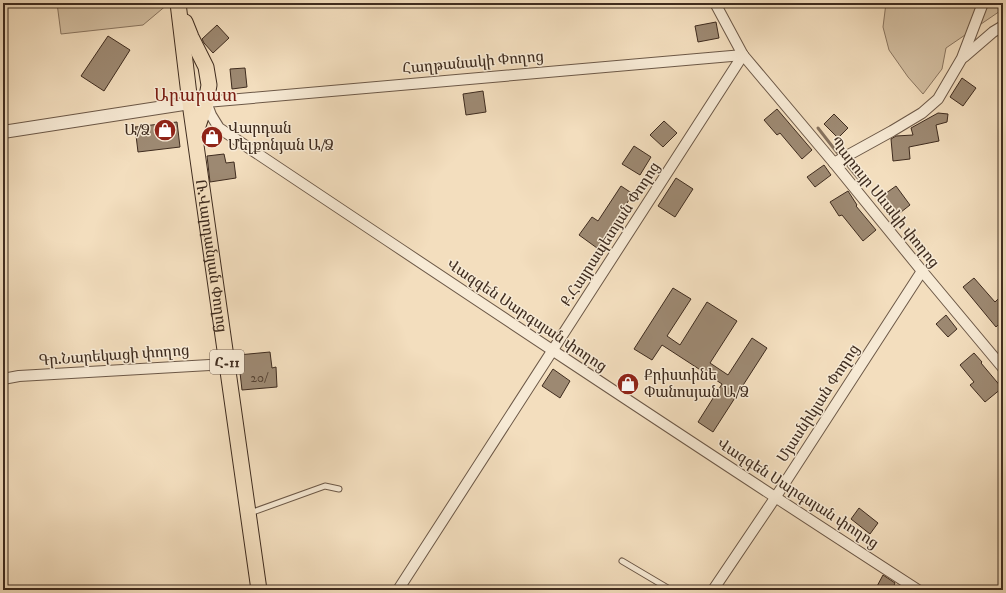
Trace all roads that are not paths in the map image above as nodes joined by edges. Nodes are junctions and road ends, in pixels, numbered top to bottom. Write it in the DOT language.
graph roads {
  1 [pos="178,3"];
  2 [pos="715,3"];
  3 [pos="983,3"];
  4 [pos="1003,26"];
  5 [pos="743,55"];
  6 [pos="962,58"];
  7 [pos="206,102"];
  8 [pos="190,103"];
  9 [pos="3,132"];
  10 [pos="195,135"];
  11 [pos="834,163"];
  12 [pos="922,271"];
  13 [pos="553,351"];
  14 [pos="228,364"];
  15 [pos="1003,368"];
  16 [pos="3,379"];
  17 [pos="338,489"];
  18 [pos="775,498"];
  19 [pos="249,514"];
  20 [pos="622,561"];
  21 [pos="259,590"];
  22 [pos="398,590"];
  23 [pos="671,590"];
  24 [pos="713,590"];
  25 [pos="918,590"];
  1 -- 7 [label="main road, Հ-11"];
  1 -- 8 [label="main road, Հ-11"];
  2 -- 5 [label="street, Պարույր Սևակի փողոց"];
  3 -- 6 [label="street"];
  4 -- 6 [label="street"];
  5 -- 7 [label="street, Հաղթանակի Փողոց"];
  5 -- 11 [label="street, Պարույր Սևակի փողոց"];
  5 -- 13 [label="street, Ք.Հայրապետյան Փողոց"];
  6 -- 11 [label="street"];
  7 -- 8 [label="street"];
  7 -- 10 [label="main road, Հ-11"];
  7 -- 13 [label="street, Վազգեն Սարգսյան փողոց"];
  8 -- 9 [label="street"];
  8 -- 10 [label="main road, Հ-11"];
  10 -- 14 [label="main road, Ռ.Վարդանյան Փողոց / Հ-11"];
  11 -- 12 [label="street, Պարույր Սևակի փողոց"];
  12 -- 15 [label="street, Պարույր Սևակի փողոց"];
  12 -- 18 [label="street, Մյասնիկյան Փողոց"];
  13 -- 18 [label="street, Վազգեն Սարգսյան փողոց"];
  13 -- 22 [label="street, Ք.Հայրապետյան Փողոց"];
  14 -- 16 [label="street, Գր.Նարեկացի փողոց"];
  14 -- 19 [label="main road, Ռ.Վարդանյան Փողոց / Հ-11"];
  17 -- 19 [label="lane"];
  18 -- 24 [label="street, Մյասնիկյան Փողոց"];
  18 -- 25 [label="street, Վազգեն Սարգսյան փողոց"];
  19 -- 21 [label="main road, Ռ.Վարդանյան Փողոց / Հ-11"];
  20 -- 23 [label="lane"];
}
